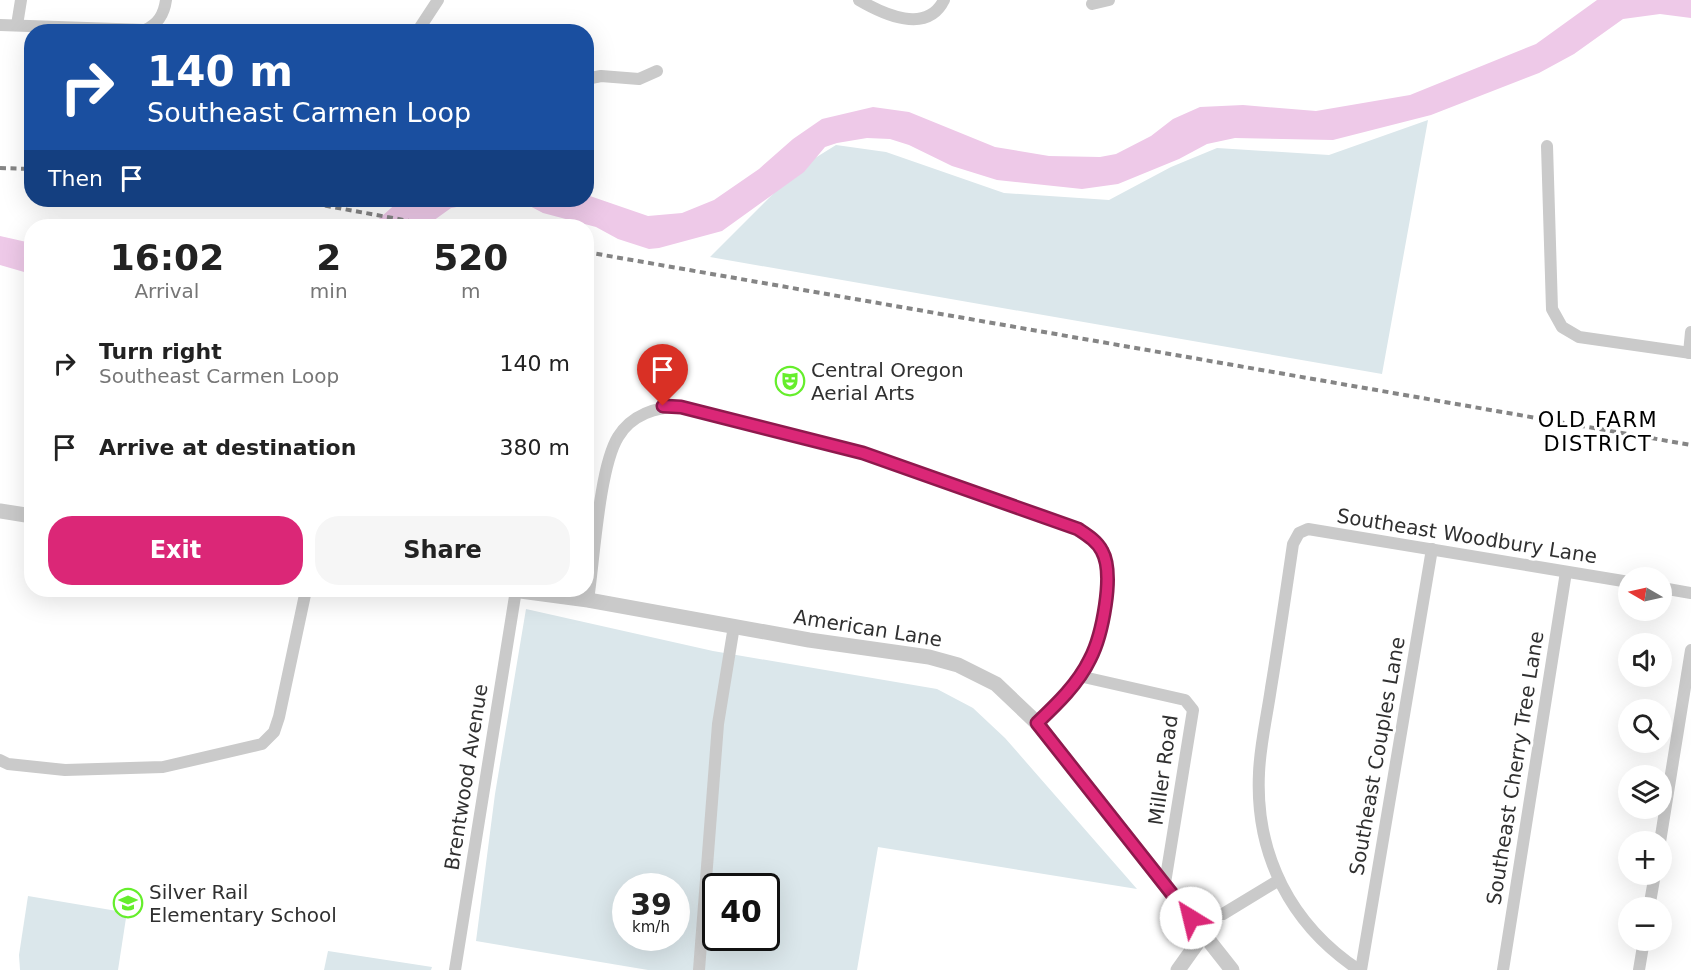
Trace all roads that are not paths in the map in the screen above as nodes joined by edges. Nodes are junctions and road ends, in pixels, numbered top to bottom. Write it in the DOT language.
graph roads {
  1 [pos="21,0"];
  2 [pos="166,0"];
  3 [pos="438,0"];
  4 [pos="859,0"];
  5 [pos="944,0"];
  6 [pos="1109,0"];
  7 [pos="1092,4"];
  8 [pos="156,24"];
  9 [pos="422,24"];
  10 [pos="0,25"];
  11 [pos="17,25"];
  12 [pos="24,25"];
  13 [pos="657,71"];
  14 [pos="594,77"];
  15 [pos="1547,146"];
  16 [pos="1691,332"];
  17 [pos="1690,353"];
  18 [pos="0,511"];
  19 [pos="24,515"];
  20 [pos="1432,549"];
  21 [pos="594,559"];
  22 [pos="1566,572"];
  23 [pos="1618,580"];
  24 [pos="1672,590"];
  25 [pos="1691,593"];
  26 [pos="305,597"];
  27 [pos="514,597"];
  28 [pos="566,597"];
  29 [pos="588,597"];
  30 [pos="588,600"];
  31 [pos="734,626"];
  32 [pos="1691,650"];
  33 [pos="1079,676"];
  34 [pos="1688,685"];
  35 [pos="1037,723"];
  36 [pos="0,760"];
  37 [pos="1662,831"];
  38 [pos="1279,880"];
  39 [pos="1165,883"];
  40 [pos="1223,914"];
  41 [pos="1203,935"];
  42 [pos="1642,951"];
  43 [pos="455,970"];
  44 [pos="699,970"];
  45 [pos="1178,970"];
  46 [pos="1232,970"];
  47 [pos="1360,970"];
  48 [pos="1503,970"];
  49 [pos="1639,970"];
  1 -- 11 [label="street"];
  2 -- 8 [label="street"];
  3 -- 9 [label="street"];
  4 -- 5 [label="street"];
  6 -- 7 [label="street"];
  10 -- 11 [label="street"];
  11 -- 12 [label="street"];
  13 -- 14 [label="street"];
  15 -- 17 [label="street"];
  16 -- 17 [label="street"];
  18 -- 19 [label="street"];
  20 -- 22 [label="street, Southeast Woodbury Lane"];
  20 -- 38 [label="street, Southeast Woodbury Lane"];
  20 -- 47 [label="street, Southeast Couples Lane"];
  21 -- 33 [label="street"];
  22 -- 23 [label="street, Southeast Woodbury Lane"];
  22 -- 48 [label="street, Southeast Cherry Tree Lane"];
  24 -- 25 [label="street"];
  26 -- 36 [label="street"];
  27 -- 43 [label="street, Brentwood Avenue"];
  28 -- 30 [label="street, American Lane"];
  29 -- 30 [label="street"];
  30 -- 31 [label="street, American Lane"];
  31 -- 35 [label="street, American Lane"];
  31 -- 44 [label="street"];
  32 -- 34 [label="street"];
  33 -- 35 [label="street"];
  33 -- 39 [label="street, Miller Road"];
  34 -- 37 [label="street"];
  35 -- 39 [label="street, American Lane"];
  38 -- 40 [label="street"];
  38 -- 47 [label="street"];
  39 -- 41 [label="street, American Lane"];
  41 -- 45 [label="street"];
  41 -- 46 [label="street, American Lane"];
  42 -- 49 [label="street"];
}
